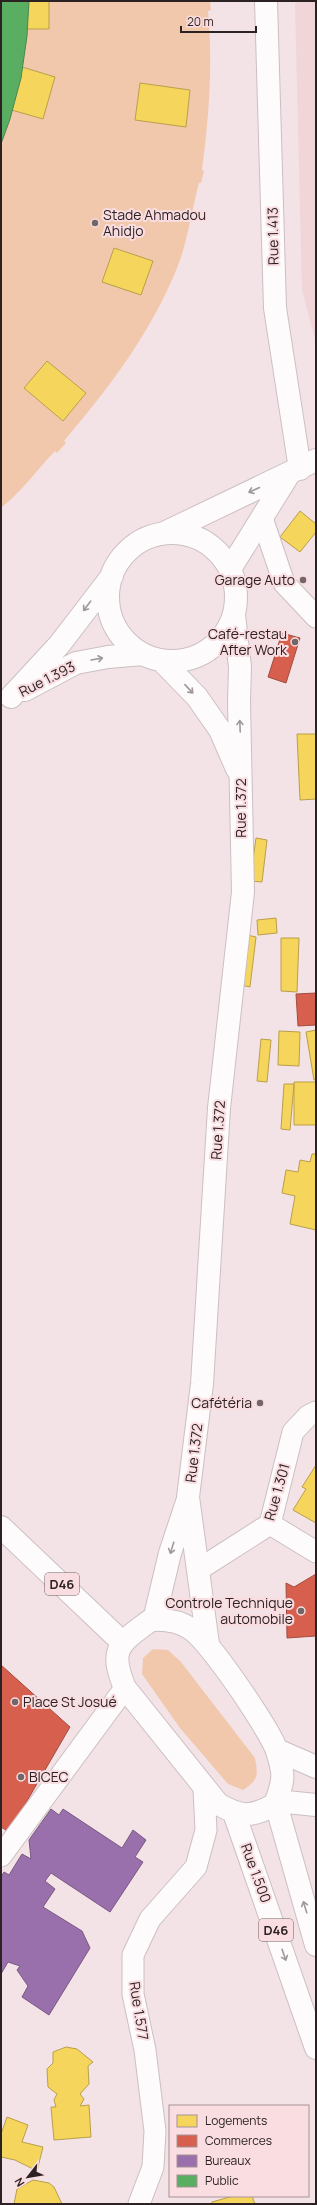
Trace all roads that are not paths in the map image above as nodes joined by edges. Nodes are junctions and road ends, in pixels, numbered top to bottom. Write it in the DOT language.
graph roads {
  1 [pos="266,1"];
  2 [pos="302,468"];
  3 [pos="262,518"];
  4 [pos="162,534"];
  5 [pos="230,569"];
  6 [pos="112,576"];
  7 [pos="234,615"];
  8 [pos="316,617"];
  9 [pos="153,657"];
  10 [pos="6,701"];
  11 [pos="242,778"];
  12 [pos="316,1412"];
  13 [pos="188,1497"];
  14 [pos="270,1524"];
  15 [pos="1,1527"];
  16 [pos="316,1552"];
  17 [pos="198,1570"];
  18 [pos="154,1620"];
  19 [pos="122,1642"];
  20 [pos="208,1644"];
  21 [pos="125,1688"];
  22 [pos="277,1750"];
  23 [pos="316,1767"];
  24 [pos="204,1790"];
  25 [pos="276,1802"];
  26 [pos="316,1805"];
  27 [pos="234,1813"];
  28 [pos="1,1856"];
  29 [pos="316,1945"];
  30 [pos="316,2048"];
  31 [pos="139,2204"];
  1 -- 2 [label="main road, Rue 1.413"];
  2 -- 3 [label="main road"];
  2 -- 4 [label="main road, one-way"];
  3 -- 5 [label="main road"];
  3 -- 8 [label="street"];
  4 -- 5 [label="main road"];
  4 -- 6 [label="main road"];
  5 -- 7 [label="main road"];
  6 -- 9 [label="main road"];
  6 -- 10 [label="main road, one-way"];
  7 -- 9 [label="main road"];
  11 -- 7 [label="main road, Rue 1.372, one-way"];
  10 -- 9 [label="main road, Rue 1.393, one-way"];
  9 -- 11 [label="main road, one-way"];
  11 -- 13 [label="main road, Rue 1.372"];
  12 -- 14 [label="street, Rue 1.301"];
  13 -- 17 [label="main road, Rue 1.372"];
  13 -- 18 [label="main road, one-way"];
  14 -- 16 [label="street"];
  14 -- 17 [label="street, Rue 1.301"];
  15 -- 19 [label="main road, D46"];
  17 -- 20 [label="main road, Rue 1.372"];
  18 -- 19 [label="main road"];
  18 -- 20 [label="main road"];
  19 -- 21 [label="main road"];
  20 -- 22 [label="main road"];
  21 -- 24 [label="main road"];
  21 -- 28 [label="street"];
  22 -- 23 [label="main road"];
  22 -- 25 [label="main road"];
  24 -- 27 [label="main road"];
  24 -- 31 [label="street, Rue 1.577"];
  25 -- 26 [label="main road"];
  25 -- 27 [label="main road"];
  29 -- 25 [label="main road, one-way"];
  27 -- 30 [label="main road, Rue 1.500 / D46, one-way"];
}
